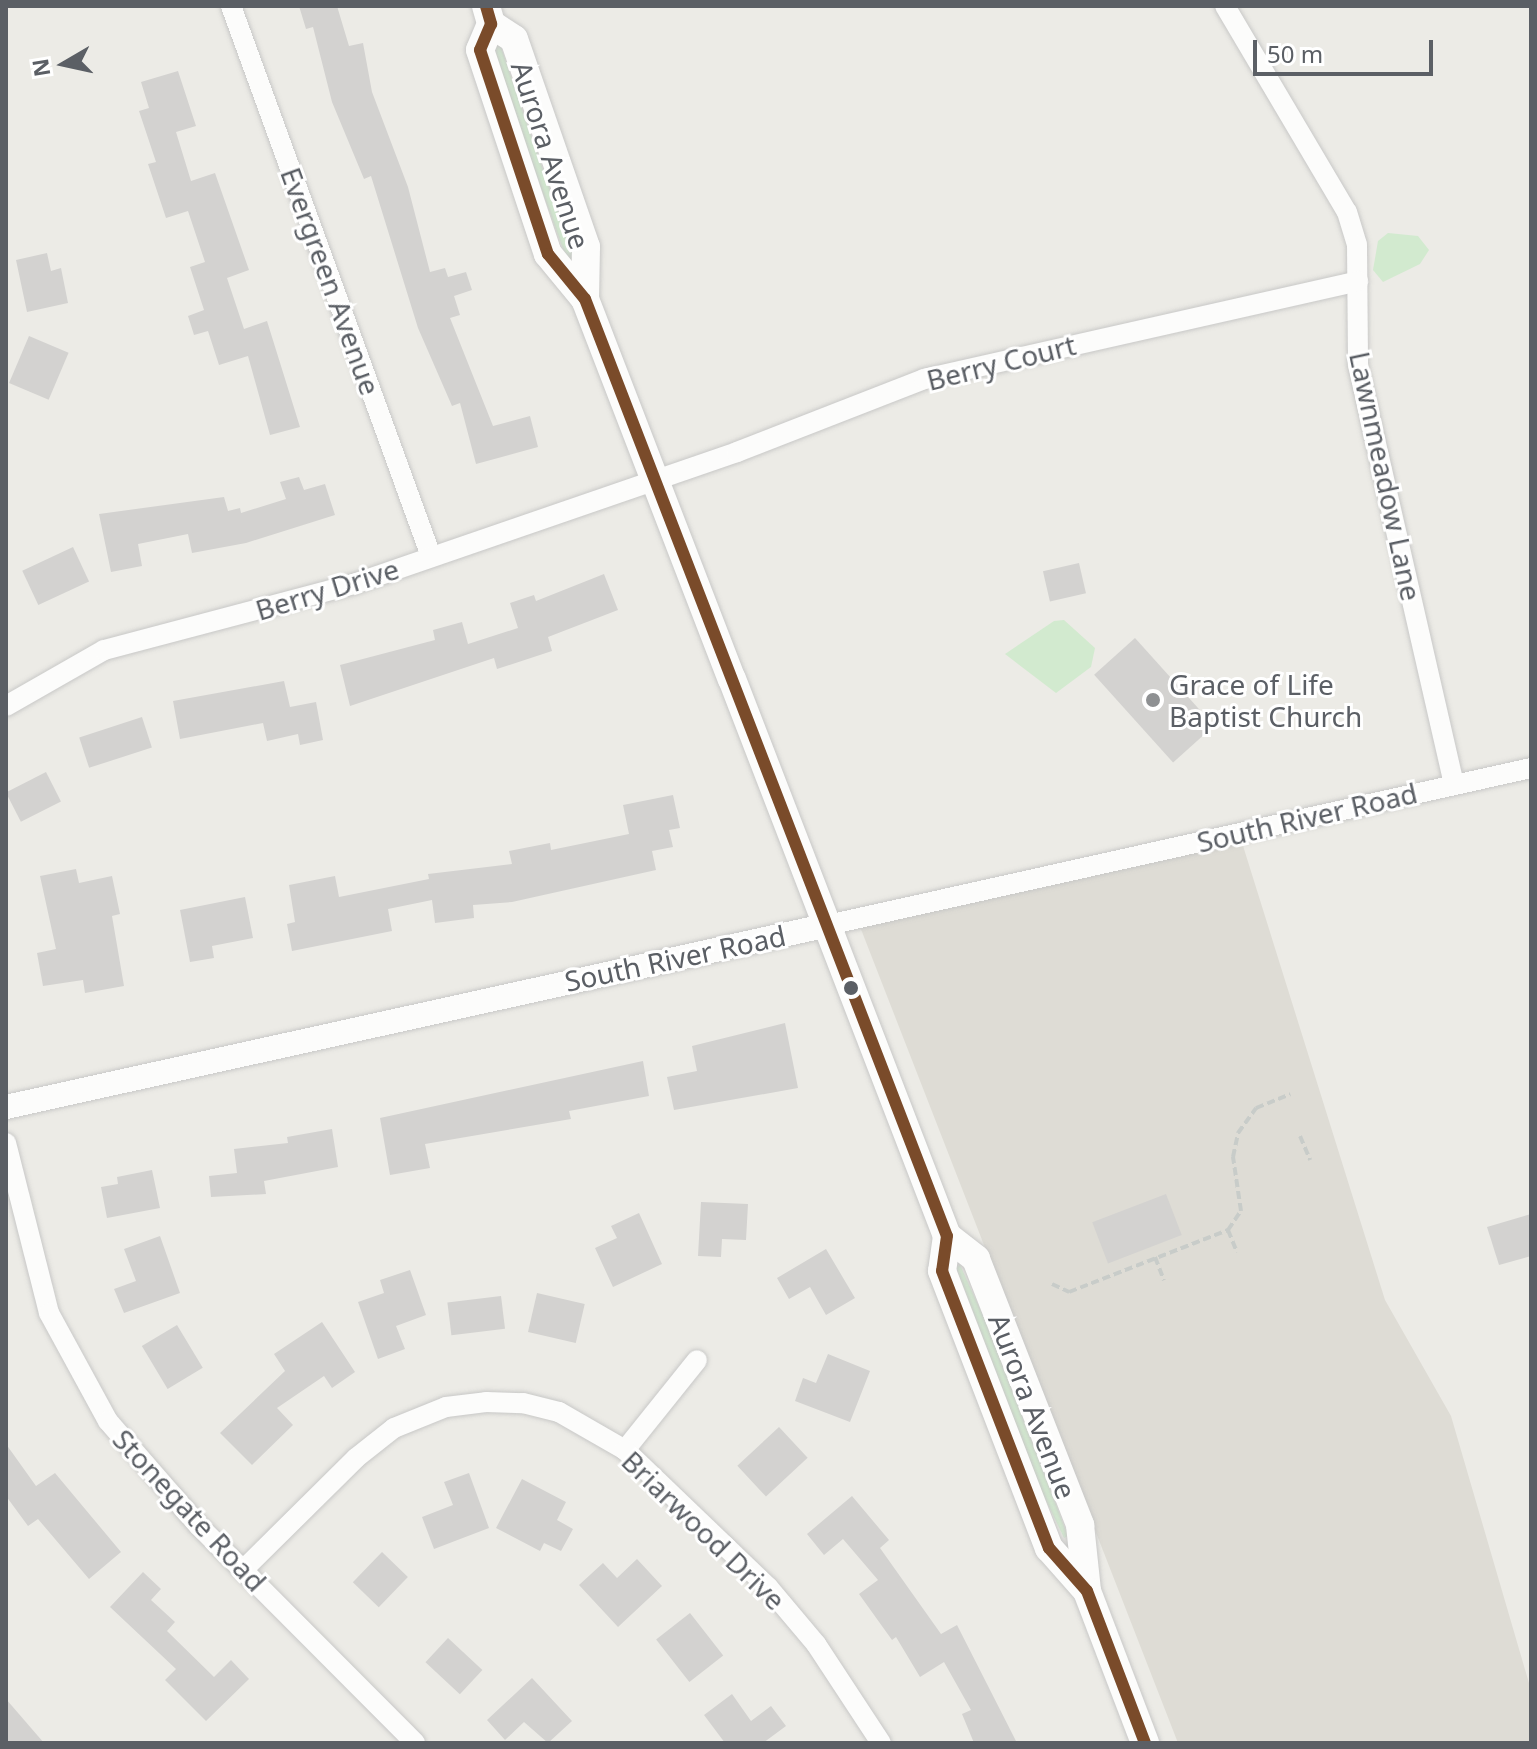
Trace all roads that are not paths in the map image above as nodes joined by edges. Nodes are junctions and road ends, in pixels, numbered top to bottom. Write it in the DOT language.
graph roads {
  1 [pos="231,6"];
  2 [pos="1225,6"];
  3 [pos="489,15"];
  4 [pos="1358,281"];
  5 [pos="654,479"];
  6 [pos="431,556"];
  7 [pos="6,706"];
  8 [pos="1531,768"];
  9 [pos="1454,784"];
  10 [pos="828,925"];
  11 [pos="6,1107"];
  12 [pos="6,1143"];
  13 [pos="697,1360"];
  14 [pos="625,1450"];
  15 [pos="243,1570"];
  16 [pos="415,1743"];
  17 [pos="881,1743"];
  18 [pos="1145,1743"];
  1 -- 6 [label="street, Evergreen Avenue"];
  2 -- 4 [label="street, Lawnmeadow Lane"];
  3 -- 5 [label="main road, Aurora Avenue"];
  4 -- 5 [label="street, Berry Court"];
  4 -- 9 [label="street, Lawnmeadow Lane"];
  5 -- 6 [label="street, Berry Drive"];
  5 -- 10 [label="main road, Aurora Avenue"];
  6 -- 7 [label="street, Berry Drive"];
  8 -- 9 [label="street, South River Road"];
  9 -- 10 [label="street, South River Road"];
  10 -- 11 [label="street, South River Road"];
  10 -- 18 [label="main road, Aurora Avenue"];
  12 -- 15 [label="street, Stonegate Road"];
  13 -- 14 [label="street"];
  14 -- 15 [label="street, Briarwood Drive"];
  14 -- 17 [label="street, Briarwood Drive"];
  15 -- 16 [label="street, Stonegate Road"];
}
